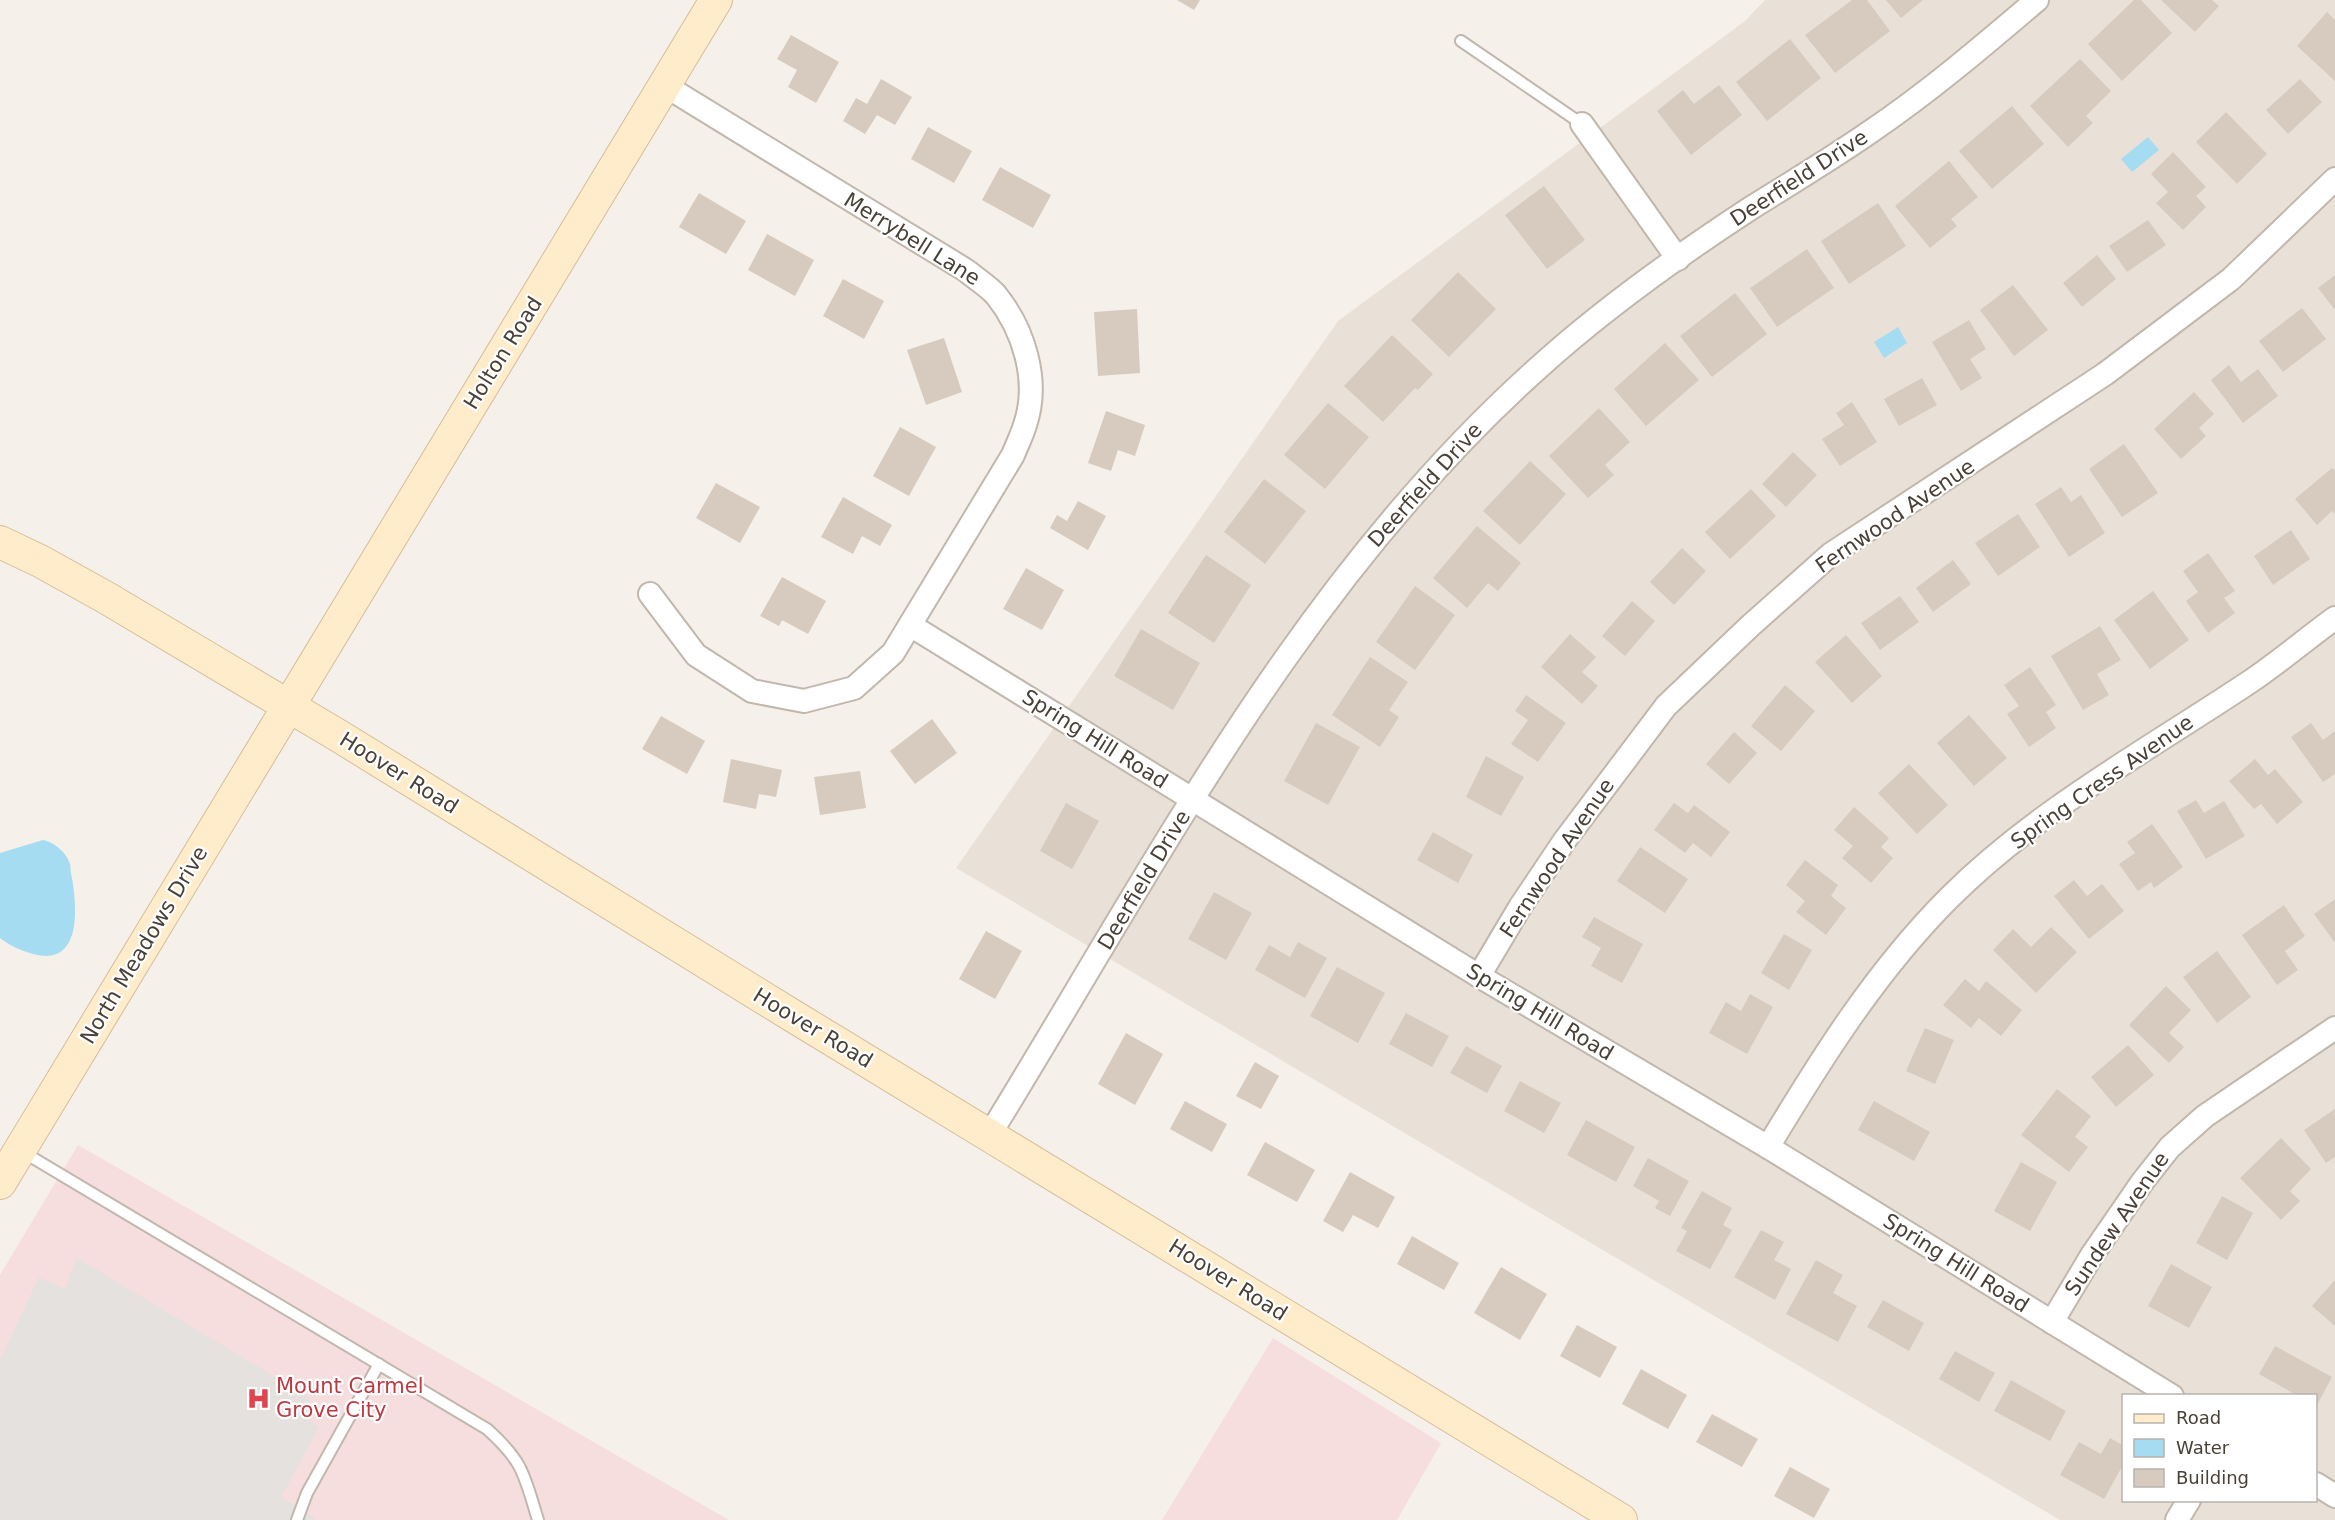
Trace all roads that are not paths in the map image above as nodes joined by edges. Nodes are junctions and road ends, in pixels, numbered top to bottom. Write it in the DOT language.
graph roads {
  1 [pos="716,0"];
  2 [pos="2037,0"];
  3 [pos="1461,41"];
  4 [pos="664,86"];
  5 [pos="1582,124"];
  6 [pos="2335,179"];
  7 [pos="1678,259"];
  8 [pos="0,542"];
  9 [pos="650,594"];
  10 [pos="2335,618"];
  11 [pos="910,625"];
  12 [pos="288,706"];
  13 [pos="1193,799"];
  14 [pos="1479,976"];
  15 [pos="2335,1028"];
  16 [pos="990,1134"];
  17 [pos="1767,1147"];
  18 [pos="20,1150"];
  19 [pos="0,1183"];
  20 [pos="2052,1322"];
  21 [pos="379,1364"];
  22 [pos="2170,1394"];
  23 [pos="2317,1485"];
  24 [pos="2335,1496"];
  25 [pos="2188,1502"];
  26 [pos="297,1520"];
  27 [pos="537,1520"];
  28 [pos="1621,1520"];
  29 [pos="2177,1520"];
  1 -- 4 [label="main road, Holton Road"];
  2 -- 7 [label="street, Deerfield Drive"];
  3 -- 5 [label="lane"];
  4 -- 11 [label="street, Merrybell Lane"];
  4 -- 12 [label="main road, Holton Road"];
  5 -- 7 [label="street"];
  6 -- 14 [label="street, Fernwood Avenue"];
  7 -- 13 [label="street, Deerfield Drive"];
  8 -- 12 [label="main road, Hoover Road"];
  9 -- 11 [label="street, Merrybell Lane"];
  10 -- 17 [label="street, Spring Cress Avenue"];
  11 -- 13 [label="street, Spring Hill Road"];
  12 -- 16 [label="main road, Hoover Road"];
  12 -- 18 [label="main road, North Meadows Drive"];
  13 -- 14 [label="street, Spring Hill Road"];
  13 -- 16 [label="street, Deerfield Drive"];
  14 -- 17 [label="street, Spring Hill Road"];
  15 -- 20 [label="street, Sundew Avenue"];
  16 -- 28 [label="main road, Hoover Road"];
  17 -- 20 [label="street, Spring Hill Road"];
  18 -- 19 [label="main road, North Meadows Drive"];
  18 -- 21 [label="lane"];
  20 -- 22 [label="street, Spring Hill Road"];
  21 -- 26 [label="lane"];
  21 -- 27 [label="lane"];
  23 -- 24 [label="street"];
  25 -- 29 [label="street"];
}
